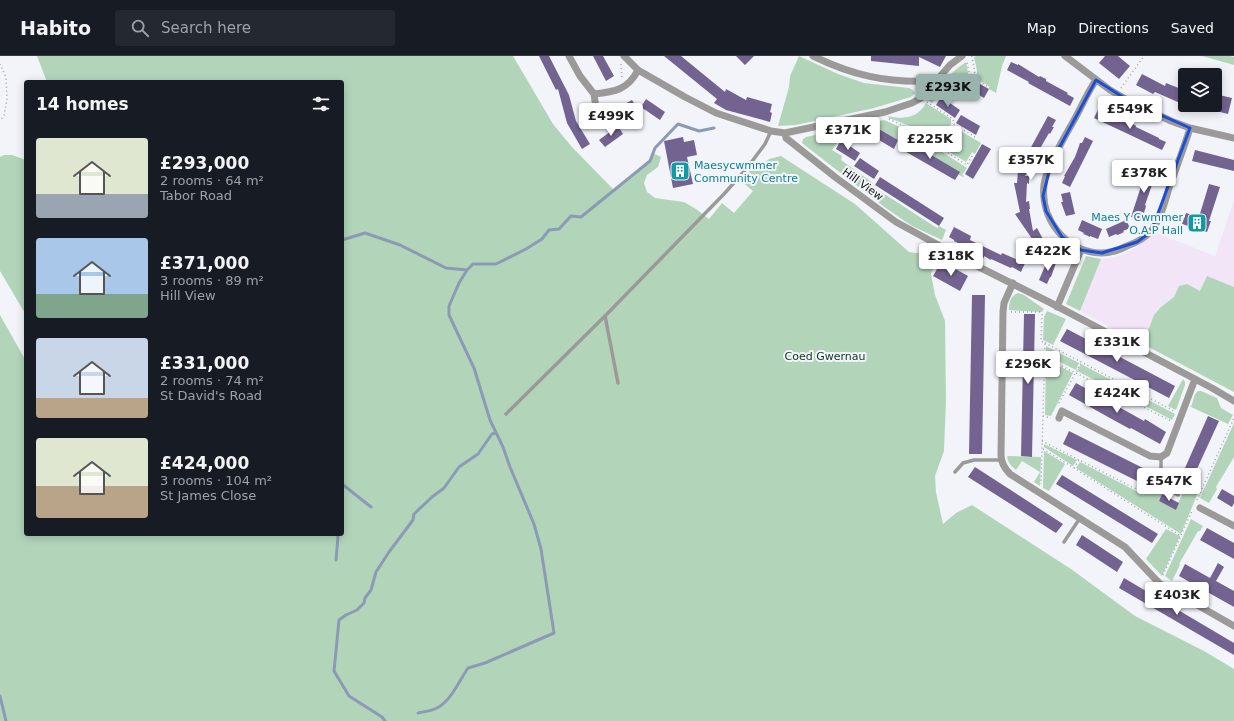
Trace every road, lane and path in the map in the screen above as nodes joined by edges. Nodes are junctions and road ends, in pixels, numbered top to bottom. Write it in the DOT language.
graph roads {
  1 [pos="569,56"];
  2 [pos="813,56"];
  3 [pos="972,56"];
  4 [pos="1065,56"];
  5 [pos="1144,56"];
  6 [pos="622,58"];
  7 [pos="964,58"];
  8 [pos="0,64"];
  9 [pos="638,70"];
  10 [pos="975,79"];
  11 [pos="1096,80"];
  12 [pos="622,83"];
  13 [pos="933,83"];
  14 [pos="990,88"];
  15 [pos="594,94"];
  16 [pos="1116,94"];
  17 [pos="921,98"];
  18 [pos="597,116"];
  19 [pos="887,118"];
  20 [pos="0,120"];
  21 [pos="954,124"];
  22 [pos="1190,128"];
  23 [pos="771,131"];
  24 [pos="785,133"];
  25 [pos="975,137"];
  26 [pos="1234,138"];
  27 [pos="939,147"];
  28 [pos="973,154"];
  29 [pos="1082,250"];
  30 [pos="1013,283"];
  31 [pos="1057,307"];
  32 [pos="1046,309"];
  33 [pos="1003,312"];
  34 [pos="1042,314"];
  35 [pos="605,316"];
  36 [pos="1045,343"];
  37 [pos="1044,357"];
  38 [pos="1081,362"];
  39 [pos="1076,372"];
  40 [pos="1195,379"];
  41 [pos="618,383"];
  42 [pos="1138,393"];
  43 [pos="1234,401"];
  44 [pos="1133,402"];
  45 [pos="1057,408"];
  46 [pos="506,414"];
  47 [pos="1181,415"];
  48 [pos="1043,416"];
  49 [pos="1056,416"];
  50 [pos="1233,419"];
  51 [pos="1177,424"];
  52 [pos="1042,441"];
  53 [pos="1042,449"];
  54 [pos="1161,457"];
  55 [pos="1001,460"];
  56 [pos="1079,460"];
  57 [pos="1074,468"];
  58 [pos="955,472"];
  59 [pos="1156,483"];
  60 [pos="1039,492"];
  61 [pos="1178,495"];
  62 [pos="1200,508"];
  63 [pos="1080,518"];
  64 [pos="1234,526"];
  65 [pos="1181,536"];
  66 [pos="1064,542"];
  67 [pos="1159,583"];
  68 [pos="1234,626"];
  1 -- 15 [label="street"];
  2 -- 13 [label="street"];
  3 -- 10 [label="path"];
  4 -- 11 [label="street"];
  5 -- 16 [label="path"];
  6 -- 9 [label="street"];
  6 -- 12 [label="path"];
  7 -- 10 [label="path"];
  7 -- 13 [label="street"];
  8 -- 20 [label="path"];
  9 -- 15 [label="street"];
  9 -- 23 [label="street"];
  10 -- 14 [label="path"];
  11 -- 16 [label="street"];
  11 -- 29 [label="street"];
  13 -- 17 [label="street"];
  15 -- 18 [label="street"];
  16 -- 22 [label="street"];
  17 -- 21 [label="path"];
  17 -- 24 [label="street"];
  19 -- 27 [label="path"];
  21 -- 25 [label="path"];
  21 -- 27 [label="path"];
  22 -- 26 [label="street"];
  22 -- 29 [label="street"];
  23 -- 24 [label="street"];
  23 -- 35 [label="lane"];
  24 -- 30 [label="street, Hill View"];
  27 -- 28 [label="path"];
  29 -- 31 [label="street"];
  30 -- 31 [label="street, Hill View"];
  30 -- 33 [label="street"];
  31 -- 40 [label="street, Hill View"];
  32 -- 34 [label="path"];
  33 -- 34 [label="path"];
  33 -- 55 [label="street"];
  34 -- 36 [label="path"];
  35 -- 41 [label="lane"];
  35 -- 46 [label="lane"];
  36 -- 37 [label="path"];
  36 -- 38 [label="path"];
  37 -- 39 [label="path"];
  37 -- 48 [label="path"];
  38 -- 39 [label="path"];
  38 -- 42 [label="path"];
  39 -- 44 [label="path"];
  39 -- 45 [label="path"];
  40 -- 43 [label="street, Hill View"];
  40 -- 47 [label="street"];
  42 -- 44 [label="path"];
  42 -- 47 [label="path"];
  44 -- 51 [label="path"];
  47 -- 51 [label="street"];
  48 -- 49 [label="path"];
  48 -- 52 [label="path"];
  49 -- 54 [label="street"];
  50 -- 65 [label="path"];
  51 -- 54 [label="street"];
  52 -- 53 [label="path"];
  52 -- 56 [label="path"];
  53 -- 57 [label="path"];
  53 -- 60 [label="path"];
  54 -- 59 [label="lane"];
  55 -- 58 [label="lane"];
  55 -- 60 [label="street"];
  56 -- 57 [label="path"];
  56 -- 59 [label="path"];
  57 -- 65 [label="path"];
  59 -- 61 [label="lane"];
  60 -- 63 [label="street"];
  62 -- 64 [label="street"];
  63 -- 66 [label="lane"];
  63 -- 67 [label="street"];
  65 -- 67 [label="path"];
  67 -- 68 [label="street"];
}
